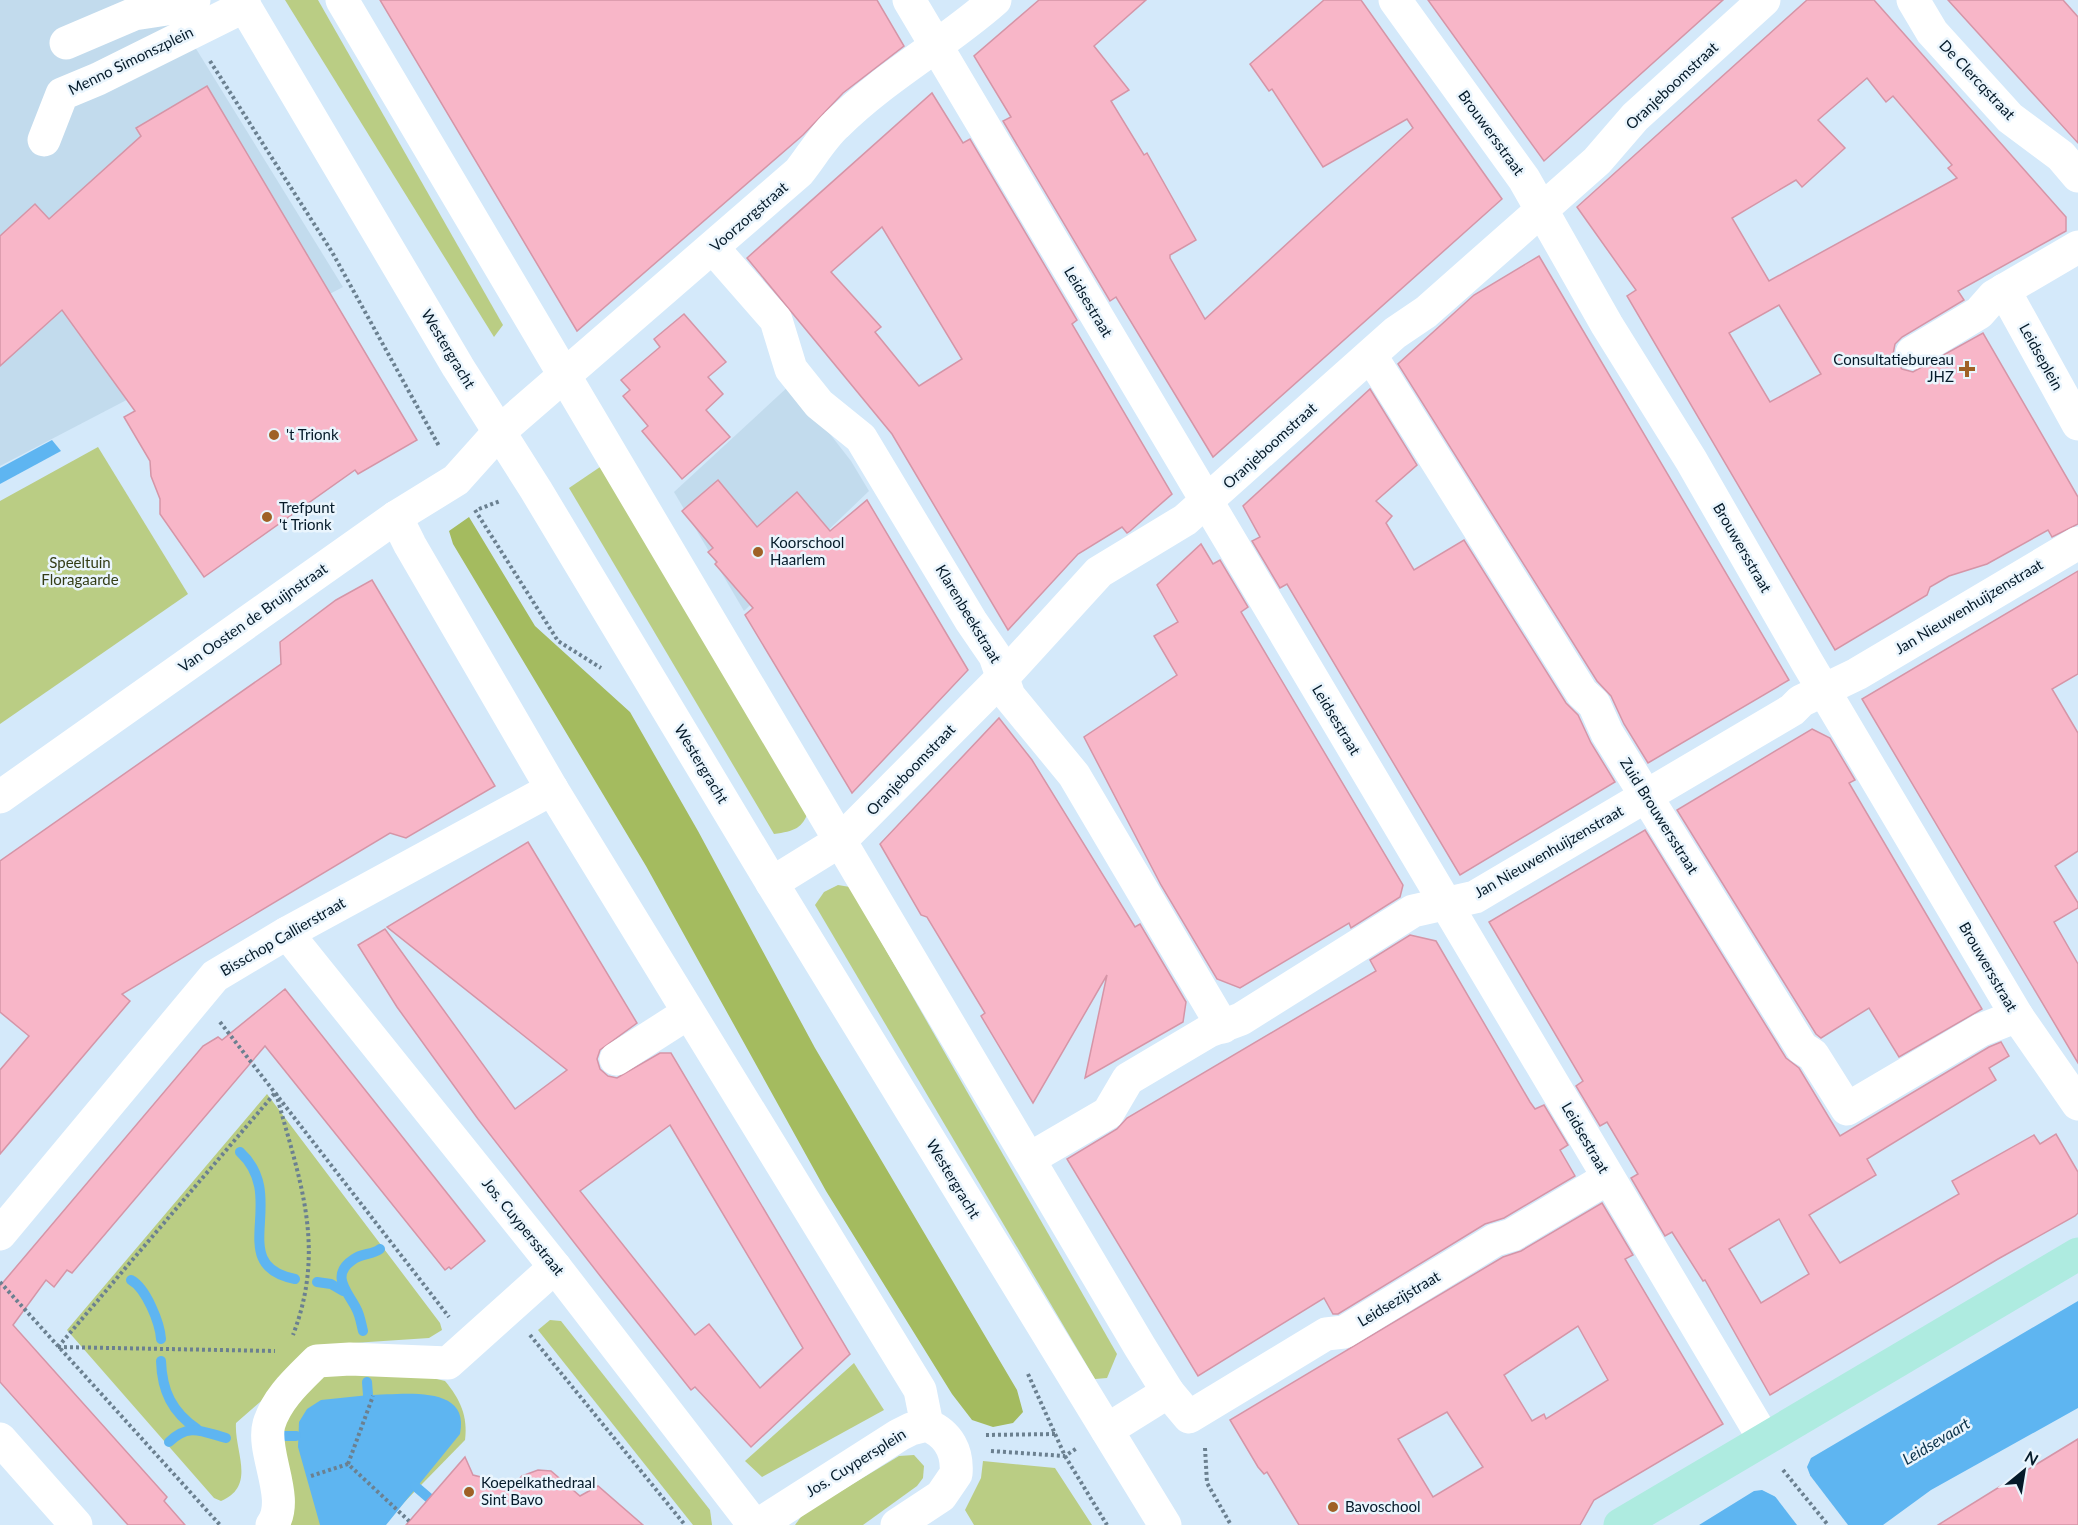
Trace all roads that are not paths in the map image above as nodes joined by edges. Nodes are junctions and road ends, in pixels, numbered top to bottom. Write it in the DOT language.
graph roads {
  1 [pos="342,0"];
  2 [pos="909,0"];
  3 [pos="994,0"];
  4 [pos="1395,0"];
  5 [pos="1764,0"];
  6 [pos="1913,0"];
  7 [pos="243,3"];
  8 [pos="193,16"];
  9 [pos="66,43"];
  10 [pos="936,47"];
  11 [pos="44,140"];
  12 [pos="2078,176"];
  13 [pos="1542,209"];
  14 [pos="2078,247"];
  15 [pos="713,248"];
  16 [pos="2004,290"];
  17 [pos="1912,353"];
  18 [pos="1371,356"];
  19 [pos="566,377"];
  20 [pos="2078,424"];
  21 [pos="499,432"];
  22 [pos="1207,501"];
  23 [pos="396,516"];
  24 [pos="2078,543"];
  25 [pos="1004,676"];
  26 [pos="1824,690"];
  27 [pos="552,789"];
  28 [pos="1646,796"];
  29 [pos="0,797"];
  30 [pos="840,841"];
  31 [pos="772,883"];
  32 [pos="1444,903"];
  33 [pos="287,933"];
  34 [pos="688,1012"];
  35 [pos="2017,1016"];
  36 [pos="1223,1027"];
  37 [pos="616,1059"];
  38 [pos="2078,1104"];
  39 [pos="1029,1159"];
  40 [pos="1608,1178"];
  41 [pos="0,1234"];
  42 [pos="2078,1254"];
  43 [pos="555,1267"];
  44 [pos="1168,1392"];
  45 [pos="927,1425"];
  46 [pos="1107,1430"];
  47 [pos="0,1439"];
  48 [pos="1764,1439"];
  49 [pos="76,1525"];
  50 [pos="272,1525"];
  51 [pos="756,1525"];
  52 [pos="897,1525"];
  53 [pos="1165,1525"];
  54 [pos="1620,1525"];
  1 -- 19 [label="street"];
  2 -- 10 [label="street, Leidsestraat"];
  3 -- 10 [label="street, Voorzorgstraat"];
  4 -- 13 [label="street, Brouwersstraat"];
  5 -- 13 [label="street, Oranjeboomstraat"];
  6 -- 12 [label="street, De Clercqstraat"];
  7 -- 8 [label="street, Menno Simonszplein"];
  7 -- 21 [label="street, Westergracht"];
  8 -- 9 [label="street, Menno Simonszplein"];
  8 -- 11 [label="street, Menno Simonszplein"];
  10 -- 15 [label="street, Voorzorgstraat"];
  10 -- 22 [label="street, Leidsestraat"];
  13 -- 18 [label="street, Oranjeboomstraat"];
  13 -- 26 [label="street, Brouwersstraat"];
  14 -- 16 [label="street"];
  15 -- 19 [label="street, Voorzorgstraat"];
  15 -- 25 [label="street, Klarenbeekstraat"];
  16 -- 17 [label="street"];
  16 -- 20 [label="street, Leidseplein"];
  18 -- 22 [label="street, Oranjeboomstraat"];
  18 -- 28 [label="street, Zuid Brouwersstraat"];
  19 -- 21 [label="street, Voorzorgstraat"];
  19 -- 30 [label="street"];
  21 -- 23 [label="street, Van Oosten de Bruijnstraat"];
  21 -- 31 [label="street, Westergracht"];
  22 -- 25 [label="street, Oranjeboomstraat"];
  22 -- 32 [label="street, Leidsestraat"];
  23 -- 27 [label="street"];
  23 -- 29 [label="street, Van Oosten de Bruijnstraat"];
  24 -- 26 [label="street, Jan Nieuwenhuijzenstraat"];
  25 -- 30 [label="street, Oranjeboomstraat"];
  25 -- 36 [label="street, Klarenbeekstraat"];
  26 -- 28 [label="street, Jan Nieuwenhuijzenstraat"];
  26 -- 35 [label="street, Brouwersstraat"];
  27 -- 33 [label="street, Bisschop Callierstraat"];
  27 -- 34 [label="street"];
  28 -- 32 [label="street, Jan Nieuwenhuijzenstraat"];
  28 -- 35 [label="street, Zuid Brouwersstraat"];
  30 -- 31 [label="street, Oranjeboomstraat"];
  30 -- 39 [label="street"];
  31 -- 46 [label="street, Westergracht"];
  32 -- 36 [label="street, Jan Nieuwenhuijzenstraat"];
  32 -- 40 [label="street, Leidsestraat"];
  33 -- 41 [label="street, Bisschop Callierstraat"];
  33 -- 43 [label="street, Jos. Cuypersstraat"];
  34 -- 37 [label="street"];
  34 -- 45 [label="street"];
  35 -- 38 [label="street, Brouwersstraat"];
  36 -- 39 [label="street, Jan Nieuwenhuijzenstraat"];
  39 -- 44 [label="street"];
  40 -- 44 [label="street, Leidsezijstraat"];
  40 -- 48 [label="street, Leidsestraat"];
  42 -- 48 [label="main road"];
  43 -- 50 [label="street"];
  43 -- 51 [label="street, Jos. Cuypersstraat"];
  44 -- 46 [label="street"];
  45 -- 51 [label="street, Jos. Cuypersplein"];
  45 -- 52 [label="street"];
  46 -- 53 [label="street, Westergracht"];
  47 -- 49 [label="street"];
  48 -- 54 [label="main road"];
}
